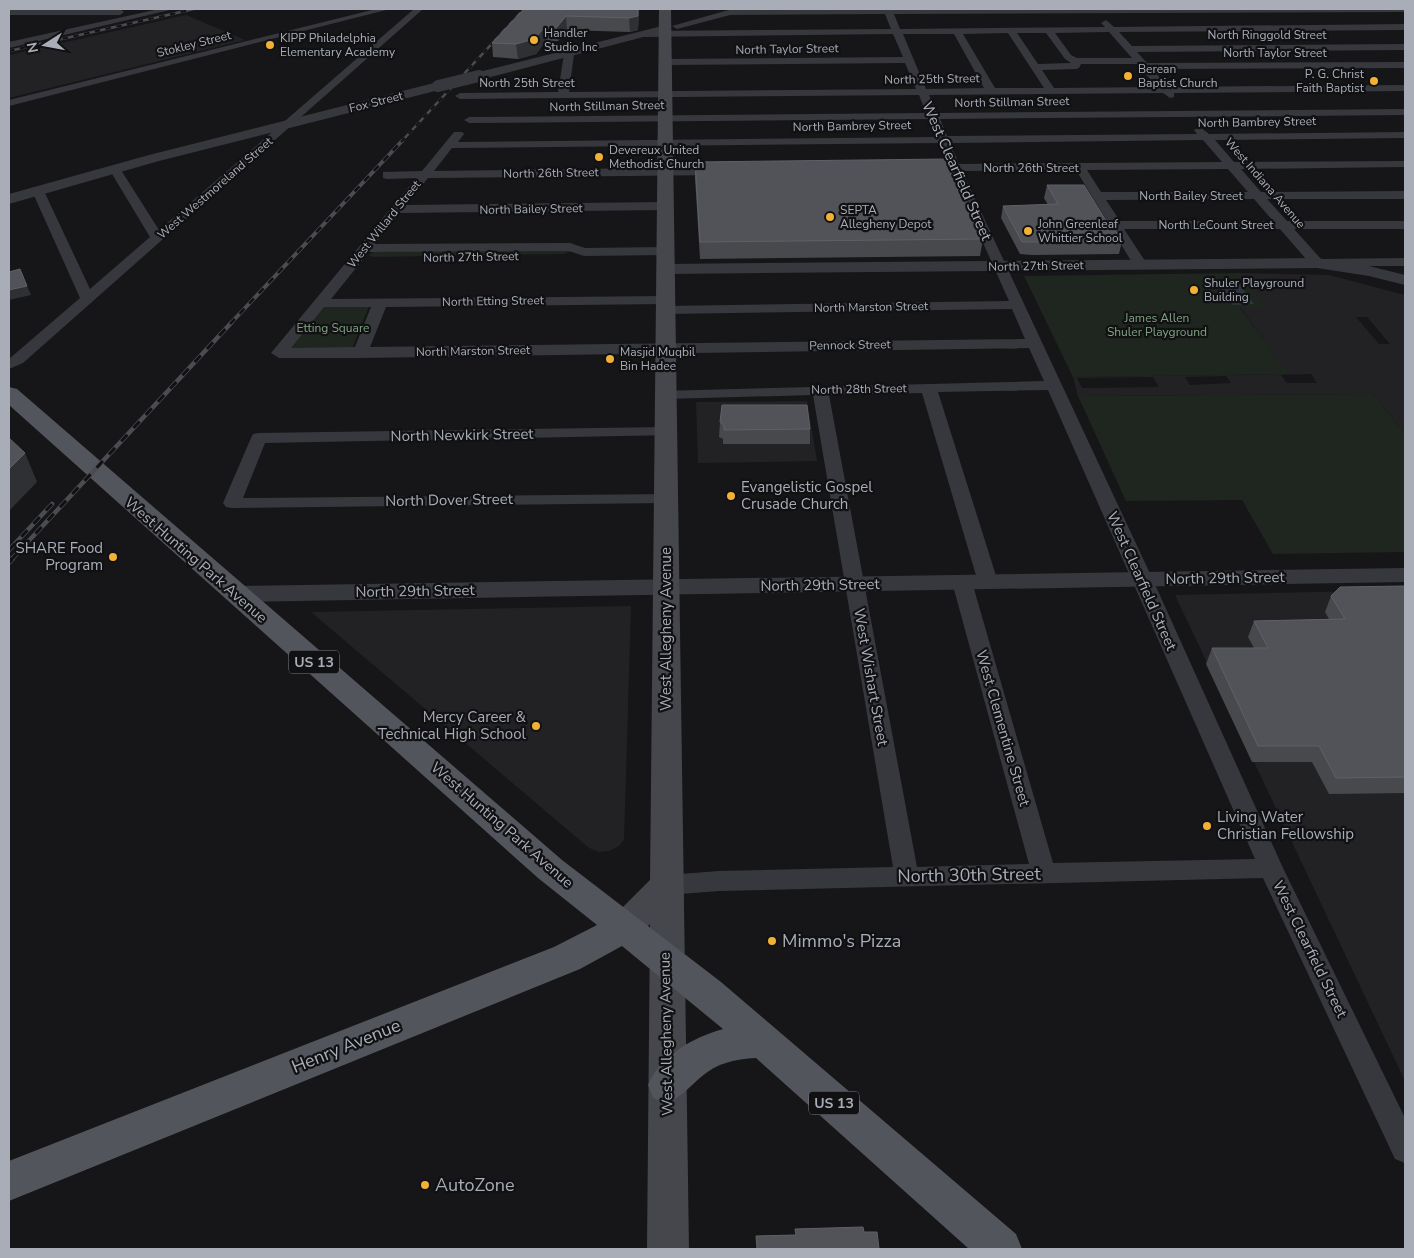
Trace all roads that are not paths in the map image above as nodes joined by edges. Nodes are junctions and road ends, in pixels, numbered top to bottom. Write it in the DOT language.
graph roads {
  1 [pos="170,9"];
  2 [pos="386,9"];
  3 [pos="419,9"];
  4 [pos="665,9"];
  5 [pos="743,9"];
  6 [pos="1302,9"];
  7 [pos="1405,9"];
  8 [pos="29,10"];
  9 [pos="888,10"];
  10 [pos="1095,10"];
  11 [pos="9,12"];
  12 [pos="730,12"];
  13 [pos="149,13"];
  14 [pos="15,21"];
  15 [pos="1326,28"];
  16 [pos="1405,28"];
  17 [pos="1049,30"];
  18 [pos="1112,30"];
  19 [pos="666,31"];
  20 [pos="957,31"];
  21 [pos="1011,31"];
  22 [pos="897,32"];
  23 [pos="40,38"];
  24 [pos="9,39"];
  25 [pos="9,45"];
  26 [pos="1351,47"];
  27 [pos="1405,47"];
  28 [pos="1129,49"];
  29 [pos="569,54"];
  30 [pos="1030,57"];
  31 [pos="1071,59"];
  32 [pos="909,60"];
  33 [pos="666,62"];
  34 [pos="1142,64"];
  35 [pos="1374,65"];
  36 [pos="1405,65"];
  37 [pos="1036,67"];
  38 [pos="1405,88"];
  39 [pos="1164,89"];
  40 [pos="1050,90"];
  41 [pos="991,91"];
  42 [pos="923,92"];
  43 [pos="666,94"];
  44 [pos="490,95"];
  45 [pos="563,95"];
  46 [pos="460,96"];
  47 [pos="9,103"];
  48 [pos="1405,112"];
  49 [pos="1186,114"];
  50 [pos="933,117"];
  51 [pos="665,119"];
  52 [pos="469,120"];
  53 [pos="287,125"];
  54 [pos="1405,135"];
  55 [pos="1206,137"];
  56 [pos="943,139"];
  57 [pos="665,142"];
  58 [pos="449,145"];
  59 [pos="1405,164"];
  60 [pos="1232,166"];
  61 [pos="936,168"];
  62 [pos="955,168"];
  63 [pos="1080,168"];
  64 [pos="115,169"];
  65 [pos="733,170"];
  66 [pos="665,171"];
  67 [pos="426,174"];
  68 [pos="387,175"];
  69 [pos="38,191"];
  70 [pos="1405,195"];
  71 [pos="1097,196"];
  72 [pos="1258,196"];
  73 [pos="9,199"];
  74 [pos="666,206"];
  75 [pos="397,209"];
  76 [pos="1116,225"];
  77 [pos="1405,225"];
  78 [pos="1284,226"];
  79 [pos="157,238"];
  80 [pos="361,253"];
  81 [pos="666,260"];
  82 [pos="1405,262"];
  83 [pos="1317,263"];
  84 [pos="1140,264"];
  85 [pos="1000,266"];
  86 [pos="1405,280"];
  87 [pos="1405,288"];
  88 [pos="88,299"];
  89 [pos="380,302"];
  90 [pos="320,303"];
  91 [pos="666,305"];
  92 [pos="1017,305"];
  93 [pos="1034,343"];
  94 [pos="666,347"];
  95 [pos="279,353"];
  96 [pos="360,353"];
  97 [pos="9,364"];
  98 [pos="1053,386"];
  99 [pos="930,389"];
  100 [pos="820,390"];
  101 [pos="9,394"];
  102 [pos="666,394"];
  103 [pos="666,432"];
  104 [pos="666,498"];
  105 [pos="232,503"];
  106 [pos="1405,575"];
  107 [pos="1143,580"];
  108 [pos="962,582"];
  109 [pos="988,582"];
  110 [pos="855,584"];
  111 [pos="666,587"];
  112 [pos="235,594"];
  113 [pos="1271,868"];
  114 [pos="1044,874"];
  115 [pos="907,877"];
  116 [pos="667,885"];
  117 [pos="624,928"];
  118 [pos="665,960"];
  119 [pos="762,1041"];
  120 [pos="667,1085"];
  121 [pos="1405,1149"];
  122 [pos="9,1181"];
  123 [pos="668,1249"];
  124 [pos="1001,1249"];
  1 -- 13 [label="street"];
  2 -- 47 [label="street, Stokley Street"];
  3 -- 53 [label="street, West Westmoreland Street"];
  4 -- 19 [label="main road, West Allegheny Avenue"];
  5 -- 12 [label="street, Fox Street"];
  6 -- 7 [label="street"];
  6 -- 10 [label="street"];
  6 -- 15 [label="street"];
  8 -- 11 [label="street"];
  8 -- 13 [label="street"];
  8 -- 14 [label="street"];
  9 -- 10 [label="street"];
  9 -- 12 [label="street"];
  9 -- 22 [label="street, West Clearfield Street"];
  10 -- 18 [label="street, West Indiana Avenue"];
  12 -- 19 [label="street, Fox Street"];
  13 -- 23 [label="street"];
  15 -- 16 [label="street"];
  15 -- 18 [label="street"];
  15 -- 26 [label="street"];
  17 -- 18 [label="street"];
  17 -- 21 [label="street"];
  17 -- 31 [label="street"];
  18 -- 28 [label="street, West Indiana Avenue"];
  19 -- 22 [label="street"];
  19 -- 29 [label="street, Fox Street"];
  19 -- 33 [label="main road, West Allegheny Avenue"];
  20 -- 21 [label="street"];
  20 -- 22 [label="street"];
  20 -- 41 [label="street"];
  21 -- 30 [label="street"];
  22 -- 32 [label="street, West Clearfield Street"];
  23 -- 24 [label="street"];
  23 -- 25 [label="street"];
  26 -- 27 [label="street, North Ringgold Street"];
  26 -- 28 [label="street, North Ringgold Street"];
  26 -- 35 [label="street"];
  28 -- 34 [label="street, West Indiana Avenue"];
  29 -- 45 [label="street"];
  29 -- 53 [label="street, Fox Street, bridge"];
  30 -- 31 [label="street"];
  30 -- 37 [label="street"];
  31 -- 34 [label="street"];
  31 -- 37 [label="street"];
  32 -- 33 [label="street, North Taylor Street"];
  32 -- 42 [label="street, West Clearfield Street"];
  33 -- 43 [label="main road, West Allegheny Avenue"];
  34 -- 35 [label="street, North Taylor Street"];
  34 -- 39 [label="street, West Indiana Avenue"];
  35 -- 36 [label="street, North Taylor Street"];
  35 -- 38 [label="street"];
  37 -- 40 [label="street"];
  38 -- 39 [label="street, North 25th Street"];
  39 -- 40 [label="street, North 25th Street"];
  39 -- 49 [label="street, West Indiana Avenue"];
  40 -- 41 [label="street, North 25th Street"];
  41 -- 42 [label="street, North 25th Street"];
  42 -- 43 [label="street, North 25th Street"];
  42 -- 50 [label="street, West Clearfield Street"];
  43 -- 45 [label="street, North 25th Street"];
  43 -- 51 [label="main road, West Allegheny Avenue"];
  44 -- 45 [label="street, North 25th Street"];
  44 -- 46 [label="street, North 25th Street"];
  44 -- 52 [label="street, West Willard Street"];
  48 -- 49 [label="street, North Stillman Street"];
  49 -- 50 [label="street, North Stillman Street"];
  49 -- 55 [label="street, West Indiana Avenue"];
  50 -- 51 [label="street, North Stillman Street"];
  50 -- 56 [label="street, West Clearfield Street"];
  51 -- 52 [label="street, North Stillman Street"];
  51 -- 57 [label="main road, West Allegheny Avenue"];
  52 -- 58 [label="street, West Willard Street"];
  53 -- 64 [label="street, Fox Street"];
  53 -- 79 [label="street, West Westmoreland Street"];
  54 -- 55 [label="street, North Bambrey Street"];
  55 -- 56 [label="street, North Bambrey Street"];
  55 -- 60 [label="street, West Indiana Avenue"];
  56 -- 57 [label="street, North Bambrey Street"];
  56 -- 62 [label="street, West Clearfield Street"];
  57 -- 58 [label="street, North Bambrey Street"];
  57 -- 66 [label="main road, West Allegheny Avenue"];
  58 -- 67 [label="street, West Willard Street"];
  59 -- 60 [label="street, North 26th Street"];
  60 -- 63 [label="street, North 26th Street"];
  60 -- 72 [label="street, West Indiana Avenue"];
  61 -- 62 [label="street, North 26th Street"];
  62 -- 63 [label="street, North 26th Street"];
  62 -- 85 [label="street, West Clearfield Street"];
  63 -- 71 [label="street"];
  64 -- 69 [label="street, Fox Street"];
  64 -- 79 [label="street"];
  65 -- 66 [label="street, North 26th Street"];
  66 -- 67 [label="street, North 26th Street"];
  66 -- 74 [label="main road, West Allegheny Avenue"];
  67 -- 68 [label="street, North 26th Street"];
  67 -- 75 [label="street, West Willard Street"];
  69 -- 73 [label="street, Fox Street"];
  69 -- 88 [label="street"];
  70 -- 72 [label="street, North Bailey Street"];
  71 -- 72 [label="street, North Bailey Street"];
  71 -- 76 [label="street"];
  72 -- 78 [label="street, West Indiana Avenue"];
  74 -- 75 [label="street, North Bailey Street"];
  74 -- 81 [label="main road, West Allegheny Avenue"];
  75 -- 80 [label="street, West Willard Street"];
  76 -- 78 [label="street, North LeCount Street"];
  76 -- 84 [label="street"];
  77 -- 78 [label="street, North LeCount Street"];
  78 -- 83 [label="street, West Indiana Avenue"];
  79 -- 88 [label="street, West Westmoreland Street"];
  80 -- 81 [label="street, North 27th Street"];
  80 -- 90 [label="street, West Willard Street"];
  81 -- 85 [label="street, North 27th Street"];
  81 -- 91 [label="main road, West Allegheny Avenue"];
  82 -- 83 [label="street, North 27th Street"];
  83 -- 84 [label="street, North 27th Street"];
  83 -- 86 [label="street"];
  83 -- 87 [label="street"];
  84 -- 85 [label="street, North 27th Street"];
  85 -- 92 [label="street, West Clearfield Street"];
  88 -- 97 [label="street, West Westmoreland Street"];
  89 -- 90 [label="street, North Etting Street"];
  89 -- 91 [label="street, North Etting Street"];
  89 -- 96 [label="street"];
  90 -- 95 [label="street, West Willard Street"];
  91 -- 92 [label="street, North Marston Street"];
  91 -- 94 [label="main road, West Allegheny Avenue"];
  92 -- 93 [label="street, West Clearfield Street"];
  93 -- 94 [label="street, Pennock Street"];
  93 -- 98 [label="street, West Clearfield Street"];
  94 -- 96 [label="street, North Marston Street"];
  94 -- 102 [label="main road, West Allegheny Avenue"];
  95 -- 96 [label="street, North Marston Street"];
  98 -- 99 [label="street, North 28th Street"];
  98 -- 107 [label="street, West Clearfield Street"];
  99 -- 100 [label="street, North 28th Street"];
  99 -- 109 [label="street"];
  100 -- 102 [label="street, North 28th Street"];
  100 -- 110 [label="street, West Wishart Street"];
  101 -- 112 [label="main road, West Hunting Park Avenue / US 13"];
  102 -- 103 [label="main road, West Allegheny Avenue"];
  103 -- 104 [label="main road, West Allegheny Avenue"];
  103 -- 105 [label="street, North Newkirk Street"];
  104 -- 105 [label="street, North Dover Street"];
  104 -- 111 [label="main road, West Allegheny Avenue"];
  106 -- 107 [label="street, North 29th Street"];
  107 -- 109 [label="street, North 29th Street"];
  107 -- 113 [label="street, West Clearfield Street"];
  108 -- 109 [label="street, North 29th Street"];
  108 -- 110 [label="street, North 29th Street"];
  108 -- 114 [label="street, West Clementine Street"];
  110 -- 111 [label="street, North 29th Street"];
  110 -- 115 [label="street, West Wishart Street"];
  111 -- 112 [label="street, North 29th Street"];
  111 -- 116 [label="main road, West Allegheny Avenue"];
  112 -- 117 [label="main road, West Hunting Park Avenue / US 13"];
  113 -- 114 [label="street, North 30th Street"];
  113 -- 121 [label="street, West Clearfield Street"];
  114 -- 115 [label="street, North 30th Street"];
  115 -- 116 [label="street, North 30th Street"];
  116 -- 117 [label="main road, Henry Avenue"];
  116 -- 118 [label="main road, West Allegheny Avenue"];
  117 -- 118 [label="main road, West Hunting Park Avenue / US 13"];
  117 -- 122 [label="main road, Henry Avenue"];
  118 -- 119 [label="main road, West Hunting Park Avenue / US 13"];
  118 -- 120 [label="main road, West Allegheny Avenue"];
  119 -- 120 [label="main road"];
  119 -- 124 [label="main road, West Hunting Park Avenue / US 13"];
  120 -- 123 [label="main road, West Allegheny Avenue"];
}
